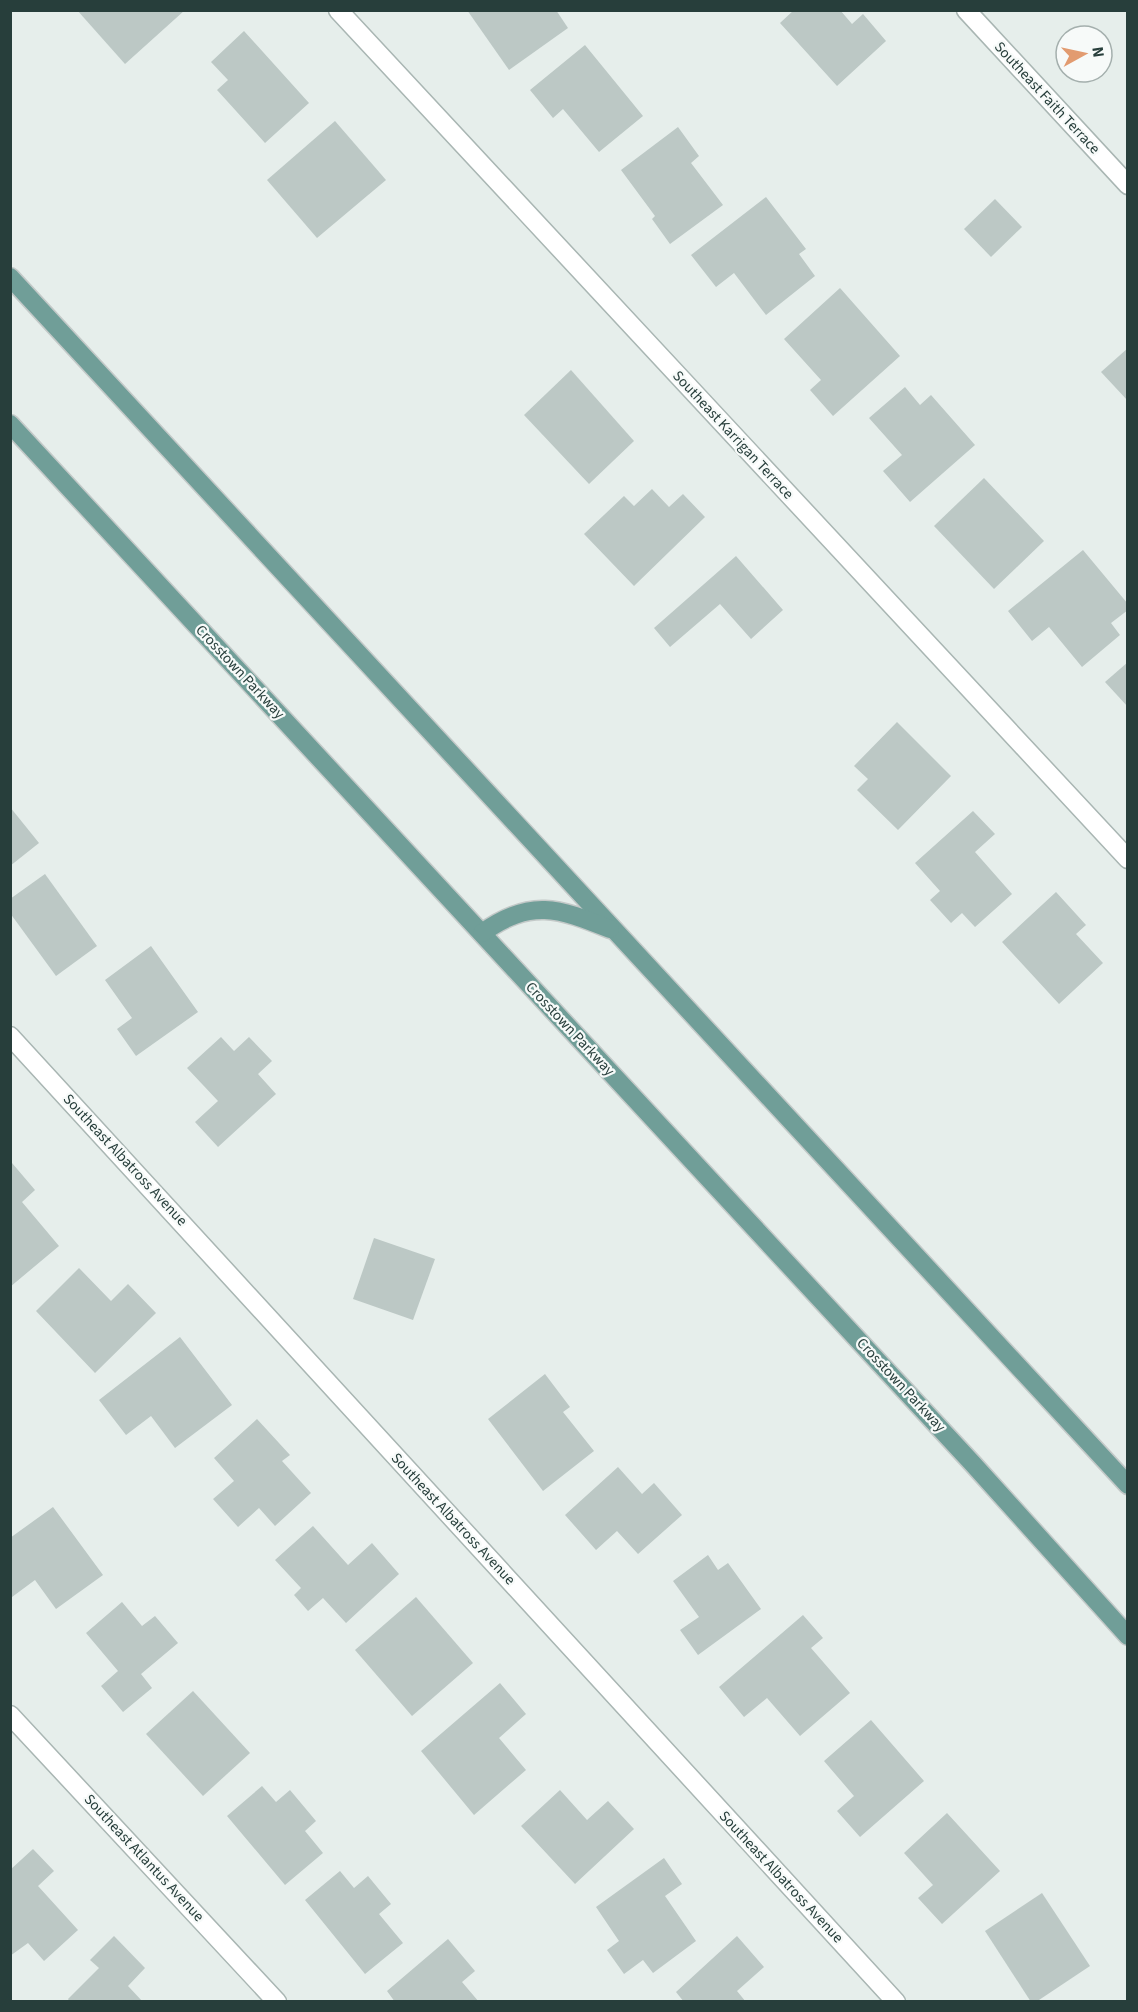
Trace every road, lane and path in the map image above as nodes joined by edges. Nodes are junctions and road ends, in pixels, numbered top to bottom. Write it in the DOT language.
graph roads {
  1 [pos="338,10"];
  2 [pos="966,10"];
  3 [pos="1128,185"];
  4 [pos="10,277"];
  5 [pos="10,424"];
  6 [pos="1128,859"];
  7 [pos="615,930"];
  8 [pos="482,933"];
  9 [pos="10,1036"];
  10 [pos="1128,1485"];
  11 [pos="1128,1636"];
  12 [pos="10,1715"];
  13 [pos="277,2001"];
  14 [pos="896,2001"];
  1 -- 6 [label="street, Southeast Karrigan Terrace"];
  2 -- 3 [label="street, Southeast Faith Terrace"];
  4 -- 7 [label="main road"];
  5 -- 8 [label="main road, Crosstown Parkway"];
  7 -- 8 [label="main road"];
  7 -- 10 [label="main road"];
  8 -- 11 [label="main road, Crosstown Parkway"];
  9 -- 14 [label="street, Southeast Albatross Avenue"];
  12 -- 13 [label="street, Southeast Atlantus Avenue"];
}
